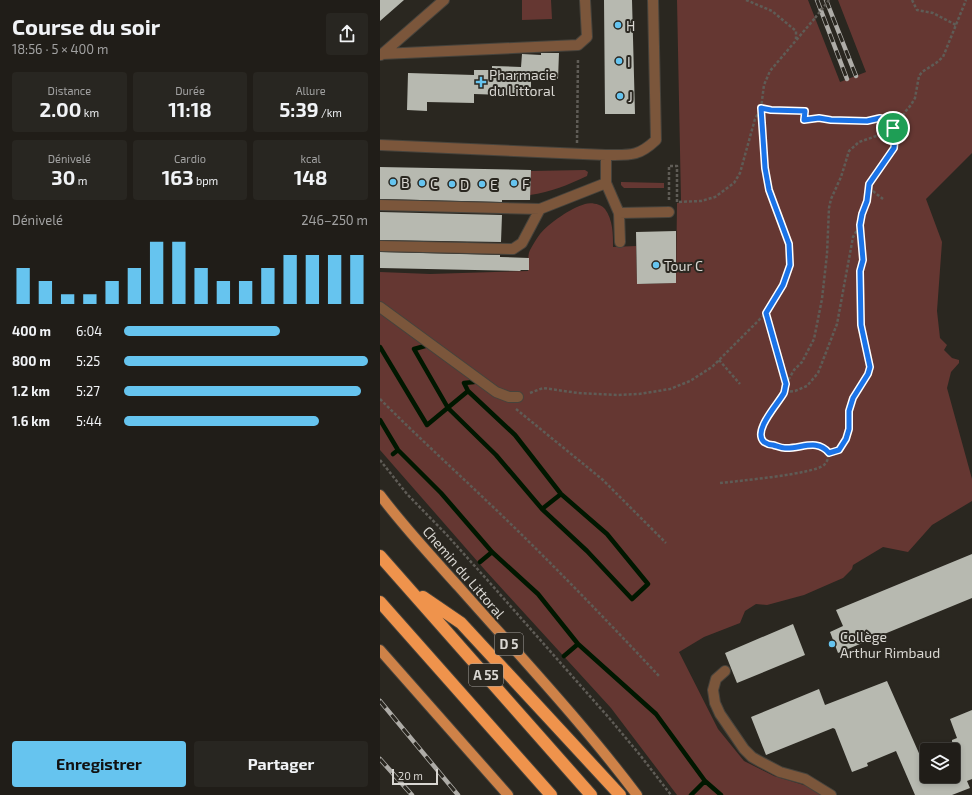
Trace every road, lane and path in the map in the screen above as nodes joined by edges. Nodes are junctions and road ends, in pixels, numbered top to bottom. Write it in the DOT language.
graph roads {
  1 [pos="444,0"];
  2 [pos="585,0"];
  3 [pos="653,0"];
  4 [pos="746,0"];
  5 [pos="829,0"];
  6 [pos="912,0"];
  7 [pos="966,0"];
  8 [pos="956,25"];
  9 [pos="796,40"];
  10 [pos="578,45"];
  11 [pos="381,54"];
  12 [pos="761,108"];
  13 [pos="893,128"];
  14 [pos="380,145"];
  15 [pos="577,154"];
  16 [pos="606,155"];
  17 [pos="606,183"];
  18 [pos="869,188"];
  19 [pos="883,199"];
  20 [pos="380,205"];
  21 [pos="540,209"];
  22 [pos="669,212"];
  23 [pos="618,213"];
  24 [pos="860,225"];
  25 [pos="620,242"];
  26 [pos="380,246"];
  27 [pos="380,307"];
  28 [pos="766,313"];
  29 [pos="719,360"];
  30 [pos="740,384"];
  31 [pos="786,384"];
  32 [pos="785,392"];
  33 [pos="380,399"];
  34 [pos="516,402"];
  35 [pos="829,453"];
  36 [pos="380,460"];
  37 [pos="720,483"];
  38 [pos="380,495"];
  39 [pos="666,543"];
  40 [pos="380,556"];
  41 [pos="407,586"];
  42 [pos="380,602"];
  43 [pos="382,651"];
  44 [pos="725,671"];
  45 [pos="659,676"];
  46 [pos="508,795"];
  47 [pos="551,795"];
  48 [pos="591,795"];
  49 [pos="620,795"];
  50 [pos="637,795"];
  51 [pos="671,795"];
  52 [pos="831,795"];
  1 -- 11 [label="street"];
  2 -- 10 [label="street"];
  3 -- 16 [label="street"];
  4 -- 9 [label="path"];
  5 -- 9 [label="path, bridge"];
  6 -- 8 [label="path"];
  7 -- 8 [label="path"];
  8 -- 13 [label="path"];
  9 -- 12 [label="path"];
  10 -- 11 [label="street"];
  10 -- 15 [label="path"];
  12 -- 13 [label="path"];
  12 -- 22 [label="path"];
  12 -- 28 [label="path"];
  13 -- 18 [label="path"];
  13 -- 31 [label="path"];
  14 -- 15 [label="street"];
  15 -- 16 [label="street"];
  16 -- 17 [label="street"];
  17 -- 21 [label="street"];
  17 -- 23 [label="street"];
  18 -- 19 [label="path"];
  18 -- 24 [label="path"];
  20 -- 21 [label="street"];
  21 -- 26 [label="street"];
  22 -- 23 [label="street"];
  23 -- 25 [label="street"];
  24 -- 32 [label="path"];
  24 -- 35 [label="path"];
  27 -- 34 [label="street"];
  28 -- 29 [label="path"];
  28 -- 31 [label="path"];
  29 -- 30 [label="path"];
  29 -- 34 [label="path"];
  31 -- 32 [label="path"];
  32 -- 35 [label="path"];
  33 -- 45 [label="path"];
  34 -- 39 [label="path"];
  35 -- 37 [label="path"];
  36 -- 51 [label="path"];
  38 -- 50 [label="main road, Chemin du Littoral / D 5"];
  40 -- 41 [label="highway, A 55"];
  41 -- 48 [label="highway, A 55"];
  41 -- 49 [label="highway"];
  42 -- 47 [label="highway, A 55"];
  43 -- 46 [label="main road"];
  44 -- 52 [label="street"];
}
